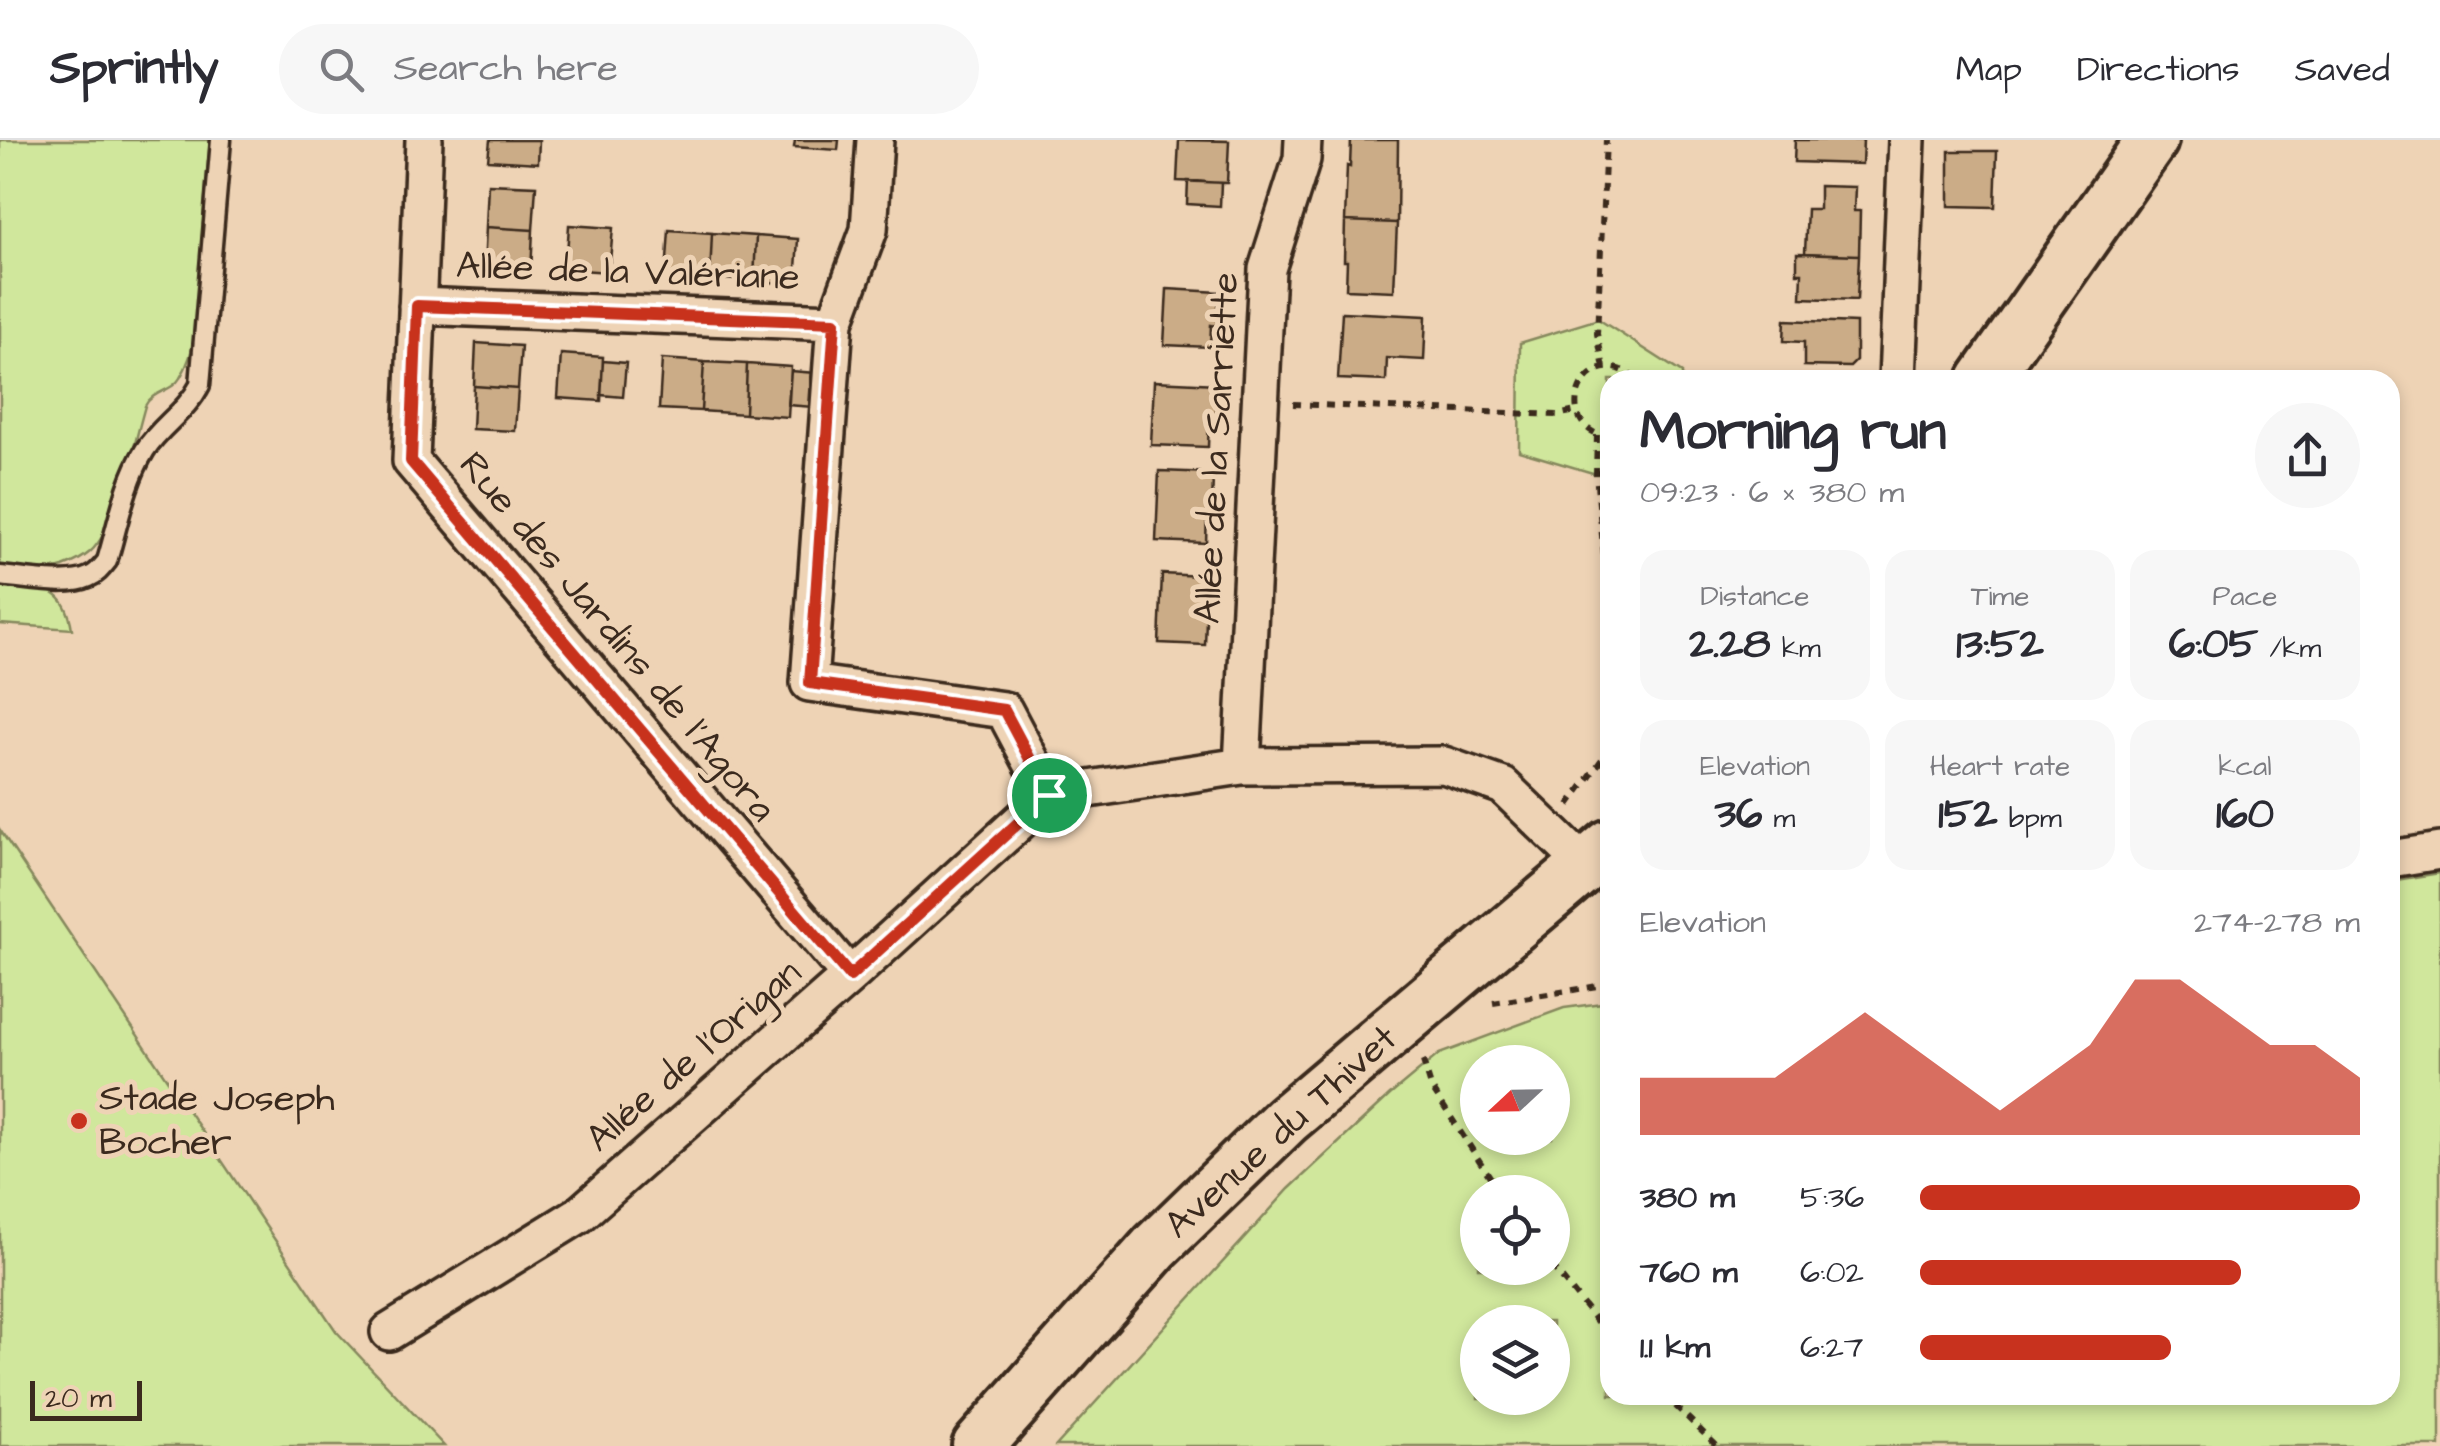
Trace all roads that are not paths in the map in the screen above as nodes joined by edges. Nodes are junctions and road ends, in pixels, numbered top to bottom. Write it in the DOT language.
graph roads {
  1 [pos="221,140"];
  2 [pos="424,140"];
  3 [pos="875,140"];
  4 [pos="1303,140"];
  5 [pos="1907,140"];
  6 [pos="2152,140"];
  7 [pos="417,306"];
  8 [pos="835,322"];
  9 [pos="1897,370"];
  10 [pos="1991,370"];
  11 [pos="0,576"];
  12 [pos="1242,766"];
  13 [pos="1049,795"];
  14 [pos="2440,851"];
  15 [pos="1598,855"];
  16 [pos="2400,857"];
  17 [pos="850,976"];
  18 [pos="390,1332"];
  19 [pos="978,1446"];
  1 -- 11 [label="lane"];
  2 -- 7 [label="street, Rue des Jardins de l'Agora"];
  3 -- 8 [label="street, Allée de la Valériane"];
  4 -- 12 [label="street, Allée de la Sarriette"];
  5 -- 9 [label="street"];
  6 -- 10 [label="main road"];
  7 -- 8 [label="street, Allée de la Valériane"];
  7 -- 17 [label="street, Rue des Jardins de l'Agora"];
  8 -- 13 [label="street, Allée de la Valériane"];
  12 -- 13 [label="street"];
  12 -- 15 [label="street"];
  13 -- 17 [label="street, Allée de l'Origan"];
  14 -- 16 [label="street"];
  15 -- 19 [label="main road, Avenue du Thivet"];
  17 -- 18 [label="street, Allée de l'Origan"];
}
